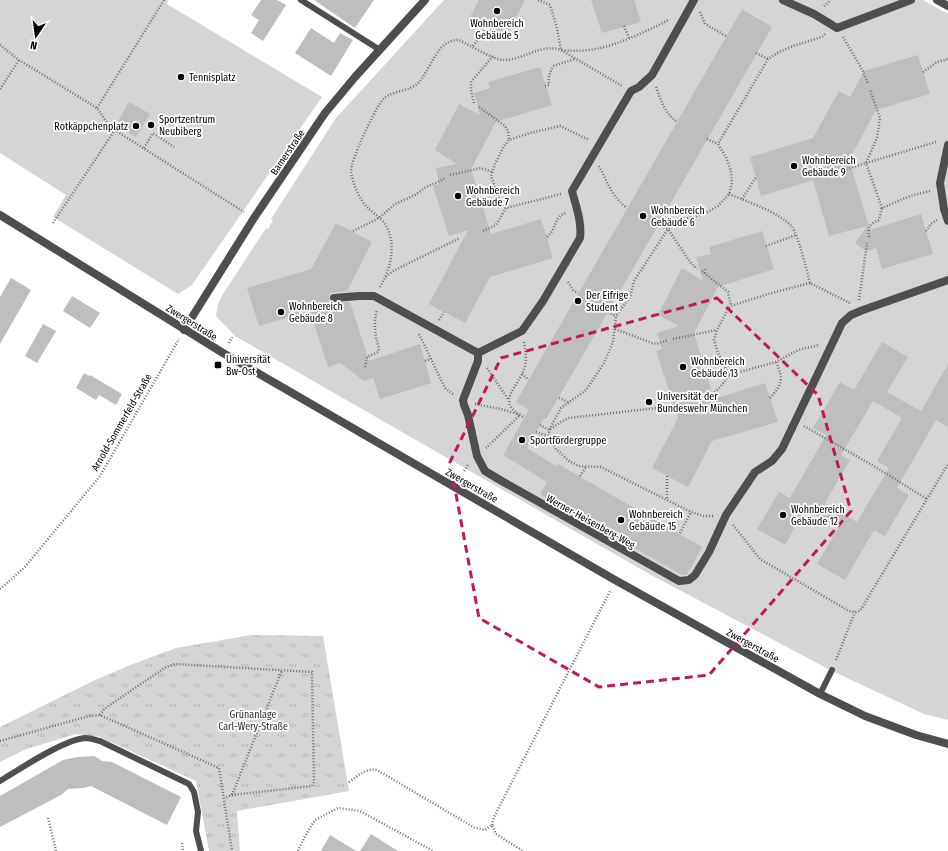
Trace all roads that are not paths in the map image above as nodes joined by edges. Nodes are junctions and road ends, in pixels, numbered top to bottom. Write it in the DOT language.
graph roads {
  1 [pos="301,0"];
  2 [pos="425,0"];
  3 [pos="694,0"];
  4 [pos="783,0"];
  5 [pos="911,0"];
  6 [pos="937,0"];
  7 [pos="948,6"];
  8 [pos="380,50"];
  9 [pos="944,143"];
  10 [pos="0,215"];
  11 [pos="948,221"];
  12 [pos="948,280"];
  13 [pos="334,298"];
  14 [pos="184,330"];
  15 [pos="478,353"];
  16 [pos="832,670"];
  17 [pos="820,694"];
  18 [pos="948,744"];
  19 [pos="0,781"];
  20 [pos="201,851"];
  1 -- 8 [label="lane"];
  2 -- 8 [label="street, Bamerstraße"];
  3 -- 15 [label="street"];
  4 -- 5 [label="street"];
  6 -- 7 [label="street"];
  8 -- 14 [label="street, Bamerstraße"];
  9 -- 11 [label="street"];
  10 -- 14 [label="street, Zwergerstraße"];
  12 -- 15 [label="street, Werner-Heisenberg-Weg"];
  13 -- 15 [label="street"];
  14 -- 17 [label="street, Zwergerstraße"];
  16 -- 17 [label="lane"];
  17 -- 18 [label="street, Zwergerstraße"];
  19 -- 20 [label="lane"];
}
